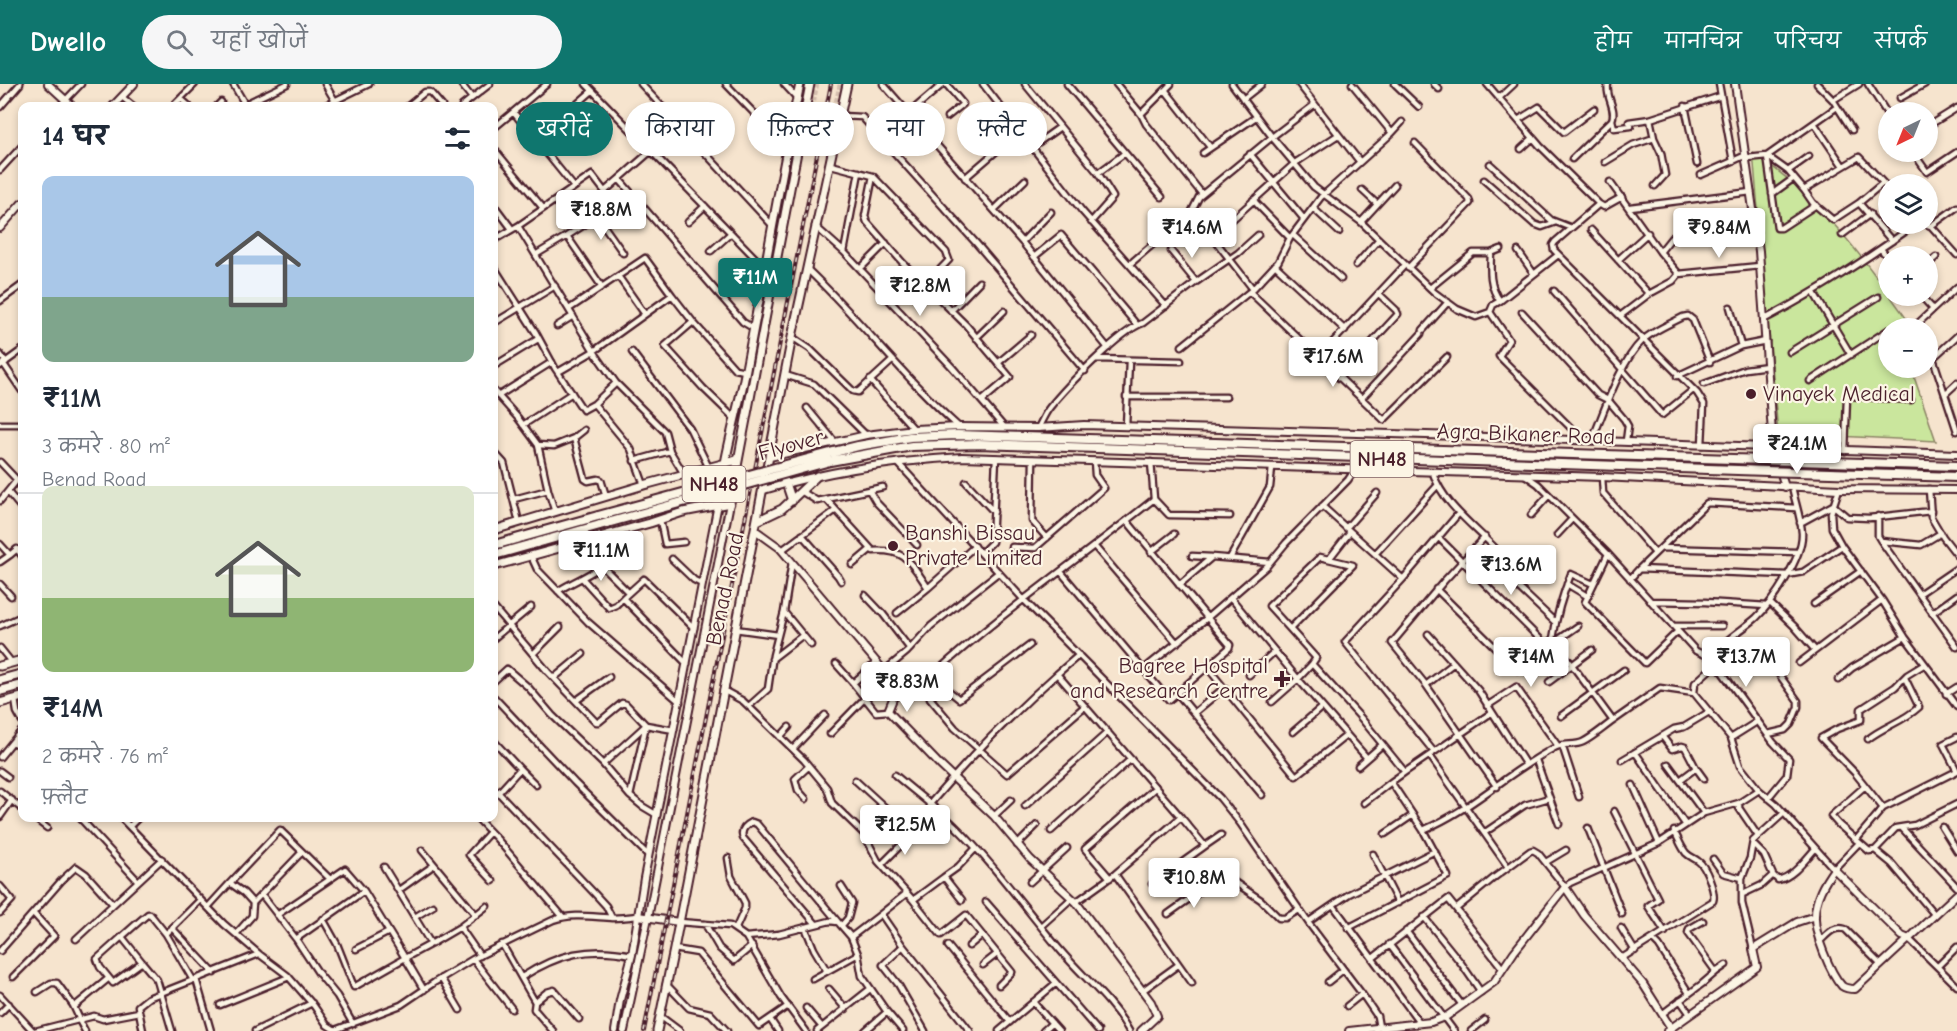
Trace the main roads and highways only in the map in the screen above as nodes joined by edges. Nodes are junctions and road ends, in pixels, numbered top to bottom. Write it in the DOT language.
graph roads {
  1 [pos="800,84"];
  2 [pos="810,84"];
  3 [pos="847,84"];
  4 [pos="796,102"];
  5 [pos="806,102"];
  6 [pos="785,156"];
  7 [pos="796,156"];
  8 [pos="998,436"];
  9 [pos="770,457"];
  10 [pos="737,460"];
  11 [pos="724,464"];
  12 [pos="1957,466"];
  13 [pos="817,476"];
  14 [pos="1957,477"];
  15 [pos="792,501"];
  16 [pos="718,504"];
  17 [pos="758,521"];
  18 [pos="498,529"];
  19 [pos="498,544"];
  20 [pos="498,554"];
  21 [pos="498,565"];
  22 [pos="18,661"];
  23 [pos="0,666"];
  24 [pos="18,675"];
  25 [pos="0,680"];
  26 [pos="18,686"];
  27 [pos="0,692"];
  28 [pos="18,698"];
  29 [pos="0,704"];
  30 [pos="657,1031"];
  1 -- 4 [label="main road"];
  2 -- 5 [label="main road"];
  3 -- 9 [label="main road, Benad Road"];
  6 -- 11 [label="main road"];
  7 -- 10 [label="main road"];
  8 -- 12 [label="highway, Agra Bikaner Road / NH48, bridge"];
  8 -- 19 [label="highway, Flyover / NH48, bridge"];
  9 -- 15 [label="main road"];
  9 -- 17 [label="main road, Benad Road"];
  10 -- 11 [label="main road"];
  10 -- 16 [label="main road"];
  11 -- 16 [label="main road"];
  11 -- 18 [label="main road"];
  13 -- 15 [label="main road"];
  14 -- 20 [label="highway, Flyover / NH48, bridge"];
  15 -- 17 [label="main road"];
  16 -- 21 [label="main road"];
  17 -- 30 [label="main road, Benad Road"];
  22 -- 23 [label="main road"];
  24 -- 25 [label="highway"];
  26 -- 27 [label="highway"];
  28 -- 29 [label="main road"];
}
